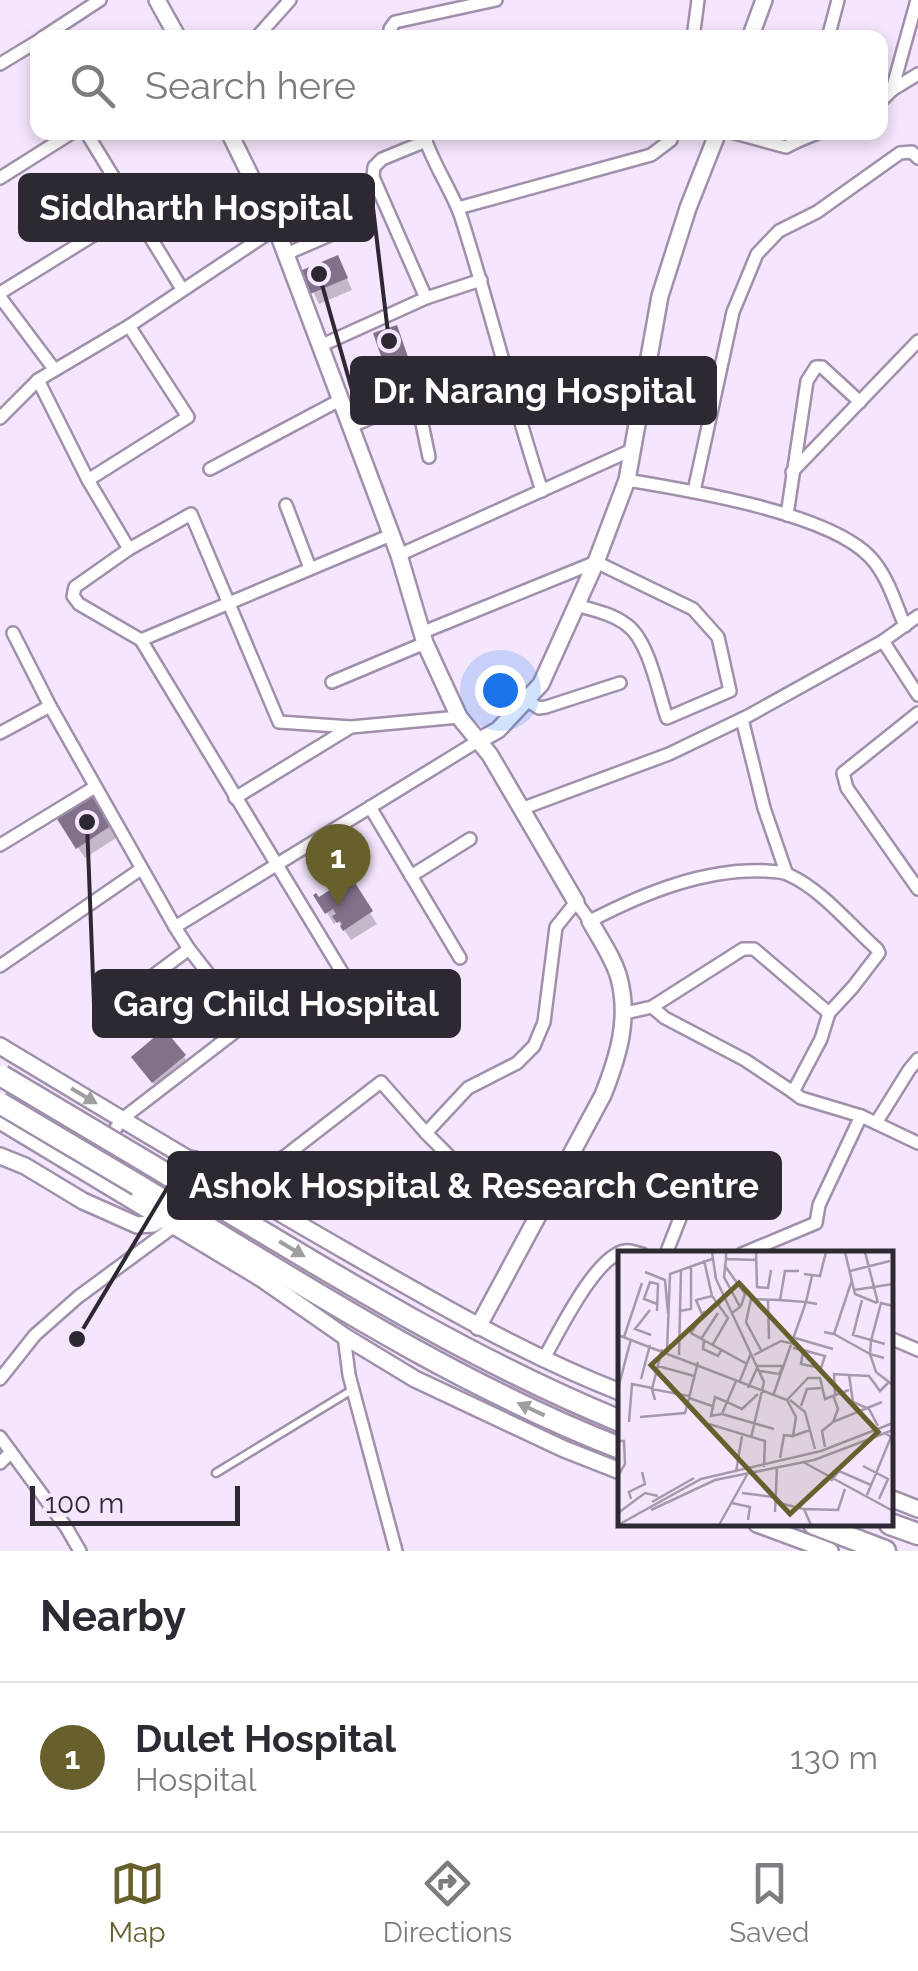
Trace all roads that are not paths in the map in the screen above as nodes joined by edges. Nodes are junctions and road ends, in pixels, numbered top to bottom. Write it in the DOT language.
graph roads {
  1 [pos="100,0"];
  2 [pos="290,0"];
  3 [pos="496,0"];
  4 [pos="698,0"];
  5 [pos="764,0"];
  6 [pos="838,0"];
  7 [pos="917,0"];
  8 [pos="162,3"];
  9 [pos="57,30"];
  10 [pos="174,30"];
  11 [pos="263,30"];
  12 [pos="390,30"];
  13 [pos="694,30"];
  14 [pos="753,30"];
  15 [pos="830,30"];
  16 [pos="30,48"];
  17 [pos="0,64"];
  18 [pos="918,74"];
  19 [pos="892,90"];
  20 [pos="888,94"];
  21 [pos="60,140"];
  22 [pos="91,140"];
  23 [pos="234,140"];
  24 [pos="418,140"];
  25 [pos="425,140"];
  26 [pos="671,140"];
  27 [pos="715,140"];
  28 [pos="762,140"];
  29 [pos="795,140"];
  30 [pos="918,158"];
  31 [pos="0,178"];
  32 [pos="458,208"];
  33 [pos="134,210"];
  34 [pos="276,228"];
  35 [pos="337,232"];
  36 [pos="286,254"];
  37 [pos="481,280"];
  38 [pos="182,289"];
  39 [pos="0,295"];
  40 [pos="426,298"];
  41 [pos="129,326"];
  42 [pos="918,340"];
  43 [pos="320,346"];
  44 [pos="410,366"];
  45 [pos="54,369"];
  46 [pos="38,380"];
  47 [pos="416,398"];
  48 [pos="568,398"];
  49 [pos="340,400"];
  50 [pos="860,402"];
  51 [pos="0,418"];
  52 [pos="517,418"];
  53 [pos="350,427"];
  54 [pos="634,449"];
  55 [pos="429,456"];
  56 [pos="210,469"];
  57 [pos="792,472"];
  58 [pos="88,480"];
  59 [pos="627,480"];
  60 [pos="542,491"];
  61 [pos="694,491"];
  62 [pos="286,506"];
  63 [pos="787,515"];
  64 [pos="391,535"];
  65 [pos="129,549"];
  66 [pos="399,555"];
  67 [pos="596,562"];
  68 [pos="310,568"];
  69 [pos="230,604"];
  70 [pos="576,605"];
  71 [pos="918,616"];
  72 [pos="904,626"];
  73 [pos="13,633"];
  74 [pos="423,638"];
  75 [pos="141,640"];
  76 [pos="883,641"];
  77 [pos="332,682"];
  78 [pos="620,683"];
  79 [pos="918,695"];
  80 [pos="526,700"];
  81 [pos="50,706"];
  82 [pos="918,713"];
  83 [pos="459,717"];
  84 [pos="742,719"];
  85 [pos="351,726"];
  86 [pos="0,734"];
  87 [pos="478,741"];
  88 [pos="95,787"];
  89 [pos="235,798"];
  90 [pos="370,807"];
  91 [pos="521,809"];
  92 [pos="470,840"];
  93 [pos="0,845"];
  94 [pos="276,866"];
  95 [pos="141,869"];
  96 [pos="786,872"];
  97 [pos="411,876"];
  98 [pos="918,889"];
  99 [pos="576,902"];
  100 [pos="590,921"];
  101 [pos="175,927"];
  102 [pos="189,949"];
  103 [pos="460,958"];
  104 [pos="0,966"];
  105 [pos="357,998"];
  106 [pos="652,1007"];
  107 [pos="106,1011"];
  108 [pos="625,1013"];
  109 [pos="829,1013"];
  110 [pos="0,1046"];
  111 [pos="918,1060"];
  112 [pos="0,1074"];
  113 [pos="793,1092"];
  114 [pos="0,1102"];
  115 [pos="861,1116"];
  116 [pos="122,1119"];
  117 [pos="0,1121"];
  118 [pos="876,1124"];
  119 [pos="426,1133"];
  120 [pos="918,1143"];
  121 [pos="0,1156"];
  122 [pos="746,1160"];
  123 [pos="194,1162"];
  124 [pos="86,1173"];
  125 [pos="240,1191"];
  126 [pos="198,1193"];
  127 [pos="548,1194"];
  128 [pos="173,1220"];
  129 [pos="667,1251"];
  130 [pos="749,1251"];
  131 [pos="618,1255"];
  132 [pos="478,1327"];
  133 [pos="344,1336"];
  134 [pos="893,1339"];
  135 [pos="918,1350"];
  136 [pos="544,1360"];
  137 [pos="0,1379"];
  138 [pos="353,1390"];
  139 [pos="618,1391"];
  140 [pos="618,1420"];
  141 [pos="0,1437"];
  142 [pos="618,1447"];
  143 [pos="12,1452"];
  144 [pos="0,1463"];
  145 [pos="618,1470"];
  146 [pos="216,1473"];
  147 [pos="893,1499"];
  148 [pos="918,1508"];
  149 [pos="893,1525"];
  150 [pos="762,1526"];
  151 [pos="819,1526"];
  152 [pos="918,1534"];
  153 [pos="80,1551"];
  154 [pos="396,1551"];
  155 [pos="830,1551"];
  156 [pos="885,1551"];
  1 -- 9 [label="street"];
  2 -- 11 [label="street"];
  3 -- 12 [label="street"];
  4 -- 13 [label="street"];
  5 -- 14 [label="street"];
  6 -- 15 [label="street"];
  7 -- 19 [label="street"];
  8 -- 10 [label="street"];
  16 -- 17 [label="street"];
  18 -- 19 [label="street"];
  19 -- 20 [label="street"];
  21 -- 31 [label="street"];
  22 -- 33 [label="street"];
  23 -- 34 [label="street"];
  24 -- 40 [label="street"];
  25 -- 32 [label="street"];
  26 -- 32 [label="street"];
  27 -- 54 [label="street"];
  28 -- 29 [label="street"];
  30 -- 61 [label="street"];
  32 -- 37 [label="street"];
  33 -- 38 [label="street"];
  33 -- 39 [label="street"];
  34 -- 36 [label="street"];
  34 -- 38 [label="street"];
  35 -- 36 [label="street"];
  36 -- 43 [label="street"];
  37 -- 40 [label="street"];
  37 -- 52 [label="street"];
  38 -- 41 [label="street"];
  39 -- 45 [label="street"];
  40 -- 43 [label="street"];
  41 -- 45 [label="street"];
  41 -- 58 [label="street"];
  42 -- 50 [label="street"];
  43 -- 49 [label="street"];
  44 -- 47 [label="street"];
  45 -- 46 [label="street"];
  46 -- 51 [label="street"];
  46 -- 58 [label="street"];
  47 -- 53 [label="street"];
  47 -- 55 [label="street"];
  48 -- 52 [label="street"];
  49 -- 53 [label="street"];
  49 -- 56 [label="street"];
  50 -- 57 [label="street"];
  50 -- 57 [label="street"];
  52 -- 60 [label="street"];
  53 -- 64 [label="street"];
  54 -- 59 [label="street"];
  54 -- 60 [label="street"];
  57 -- 63 [label="street"];
  58 -- 65 [label="street"];
  59 -- 61 [label="street"];
  59 -- 67 [label="street"];
  60 -- 66 [label="street"];
  61 -- 63 [label="street"];
  62 -- 68 [label="street"];
  63 -- 72 [label="street"];
  64 -- 66 [label="street"];
  64 -- 68 [label="street"];
  65 -- 69 [label="street"];
  65 -- 75 [label="street"];
  66 -- 74 [label="street"];
  67 -- 70 [label="street"];
  67 -- 70 [label="street"];
  67 -- 74 [label="street"];
  68 -- 69 [label="street"];
  69 -- 75 [label="street"];
  69 -- 85 [label="street"];
  70 -- 80 [label="street"];
  71 -- 72 [label="street"];
  72 -- 76 [label="street"];
  73 -- 81 [label="street"];
  74 -- 77 [label="street"];
  74 -- 83 [label="street"];
  75 -- 89 [label="street"];
  76 -- 79 [label="street"];
  76 -- 84 [label="street"];
  78 -- 80 [label="street"];
  80 -- 87 [label="street"];
  81 -- 86 [label="street"];
  81 -- 88 [label="street"];
  82 -- 98 [label="street"];
  83 -- 85 [label="street"];
  83 -- 87 [label="street"];
  84 -- 91 [label="street"];
  84 -- 96 [label="street"];
  85 -- 89 [label="street"];
  87 -- 90 [label="street"];
  87 -- 91 [label="street"];
  88 -- 93 [label="street"];
  88 -- 95 [label="street"];
  89 -- 94 [label="street"];
  90 -- 94 [label="street"];
  90 -- 97 [label="street"];
  91 -- 99 [label="street"];
  92 -- 97 [label="street"];
  94 -- 101 [label="street"];
  94 -- 105 [label="street"];
  95 -- 101 [label="street"];
  95 -- 104 [label="street"];
  96 -- 100 [label="street"];
  96 -- 109 [label="street"];
  97 -- 103 [label="street"];
  99 -- 100 [label="street"];
  99 -- 119 [label="street"];
  100 -- 108 [label="street"];
  101 -- 102 [label="street"];
  102 -- 107 [label="street"];
  102 -- 116 [label="street"];
  106 -- 108 [label="street"];
  106 -- 109 [label="street"];
  106 -- 113 [label="street"];
  108 -- 127 [label="street"];
  109 -- 113 [label="street"];
  110 -- 116 [label="street, one-way"];
  111 -- 118 [label="street"];
  112 -- 126 [label="highway, bridge"];
  113 -- 115 [label="street"];
  114 -- 128 [label="highway, bridge"];
  115 -- 118 [label="street"];
  115 -- 130 [label="street"];
  116 -- 123 [label="street"];
  116 -- 124 [label="street"];
  117 -- 124 [label="street"];
  118 -- 120 [label="street"];
  119 -- 125 [label="street"];
  119 -- 127 [label="street"];
  121 -- 128 [label="street"];
  122 -- 129 [label="street"];
  123 -- 125 [label="street"];
  123 -- 126 [label="highway"];
  124 -- 128 [label="street"];
  125 -- 132 [label="street"];
  126 -- 140 [label="highway, one-way"];
  127 -- 132 [label="street"];
  128 -- 133 [label="street"];
  128 -- 137 [label="street"];
  142 -- 128 [label="highway, one-way"];
  131 -- 136 [label="street"];
  132 -- 136 [label="street"];
  133 -- 138 [label="street"];
  133 -- 145 [label="street"];
  134 -- 135 [label="street"];
  136 -- 139 [label="street"];
  138 -- 146 [label="lane"];
  138 -- 154 [label="street"];
  141 -- 143 [label="street"];
  143 -- 144 [label="street"];
  143 -- 153 [label="street"];
  147 -- 148 [label="street"];
  149 -- 152 [label="highway"];
  150 -- 155 [label="street"];
  151 -- 156 [label="highway"];
}
